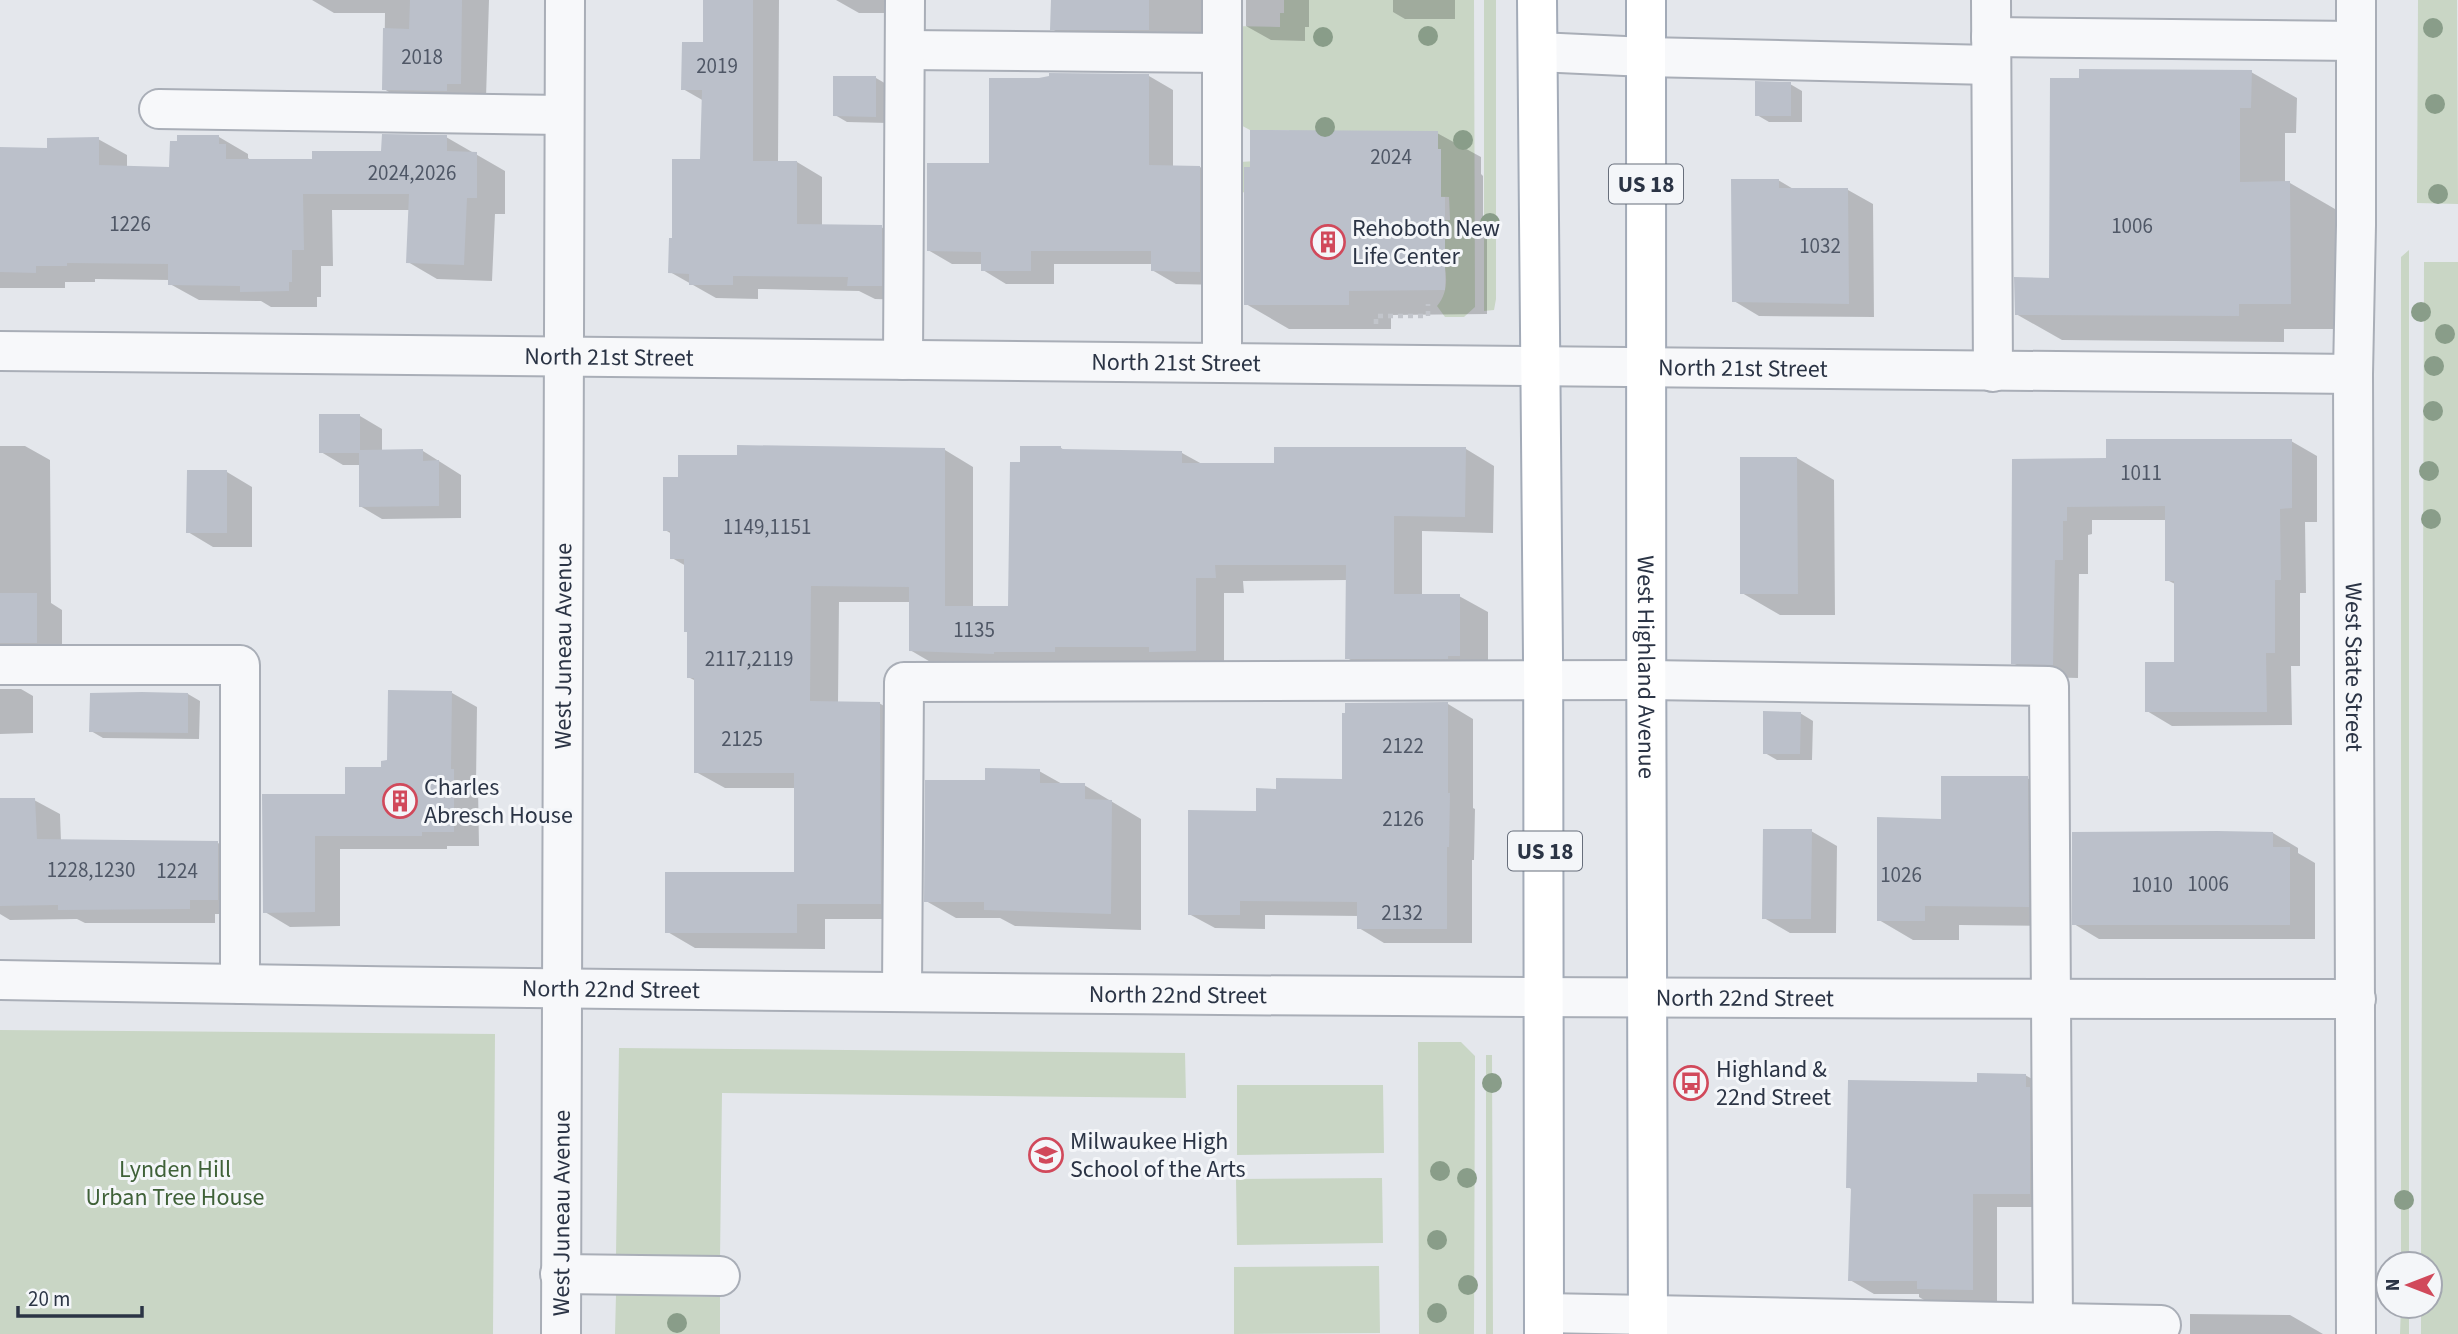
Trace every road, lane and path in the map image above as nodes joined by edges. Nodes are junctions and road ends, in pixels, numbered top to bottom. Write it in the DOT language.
graph roads {
  1 [pos="565,0"];
  2 [pos="905,0"];
  3 [pos="1222,0"];
  4 [pos="1537,0"];
  5 [pos="1646,0"];
  6 [pos="2356,0"];
  7 [pos="1991,34"];
  8 [pos="2356,41"];
  9 [pos="905,50"];
  10 [pos="1538,52"];
  11 [pos="1222,53"];
  12 [pos="1646,57"];
  13 [pos="159,109"];
  14 [pos="564,115"];
  15 [pos="1428,304"];
  16 [pos="1376,324"];
  17 [pos="0,351"];
  18 [pos="564,357"];
  19 [pos="903,360"];
  20 [pos="1222,362"];
  21 [pos="1542,367"];
  22 [pos="1644,368"];
  23 [pos="1993,372"];
  24 [pos="2353,374"];
  25 [pos="0,665"];
  26 [pos="1648,680"];
  27 [pos="1544,682"];
  28 [pos="0,980"];
  29 [pos="240,984"];
  30 [pos="561,989"];
  31 [pos="902,992"];
  32 [pos="1545,996"];
  33 [pos="1649,997"];
  34 [pos="2050,999"];
  35 [pos="2356,999"];
  36 [pos="560,1274"];
  37 [pos="720,1276"];
  38 [pos="1544,1323"];
  39 [pos="2053,1323"];
  40 [pos="1648,1325"];
  41 [pos="2161,1325"];
  42 [pos="561,1334"];
  43 [pos="2357,1334"];
  1 -- 14 [label="street, West Juneau Avenue"];
  2 -- 9 [label="street"];
  3 -- 11 [label="street"];
  4 -- 10 [label="main road, US 18"];
  5 -- 12 [label="main road, West Highland Avenue / US 18"];
  6 -- 8 [label="street, West State Street"];
  7 -- 8 [label="street"];
  7 -- 12 [label="street"];
  7 -- 23 [label="street"];
  8 -- 24 [label="street, West State Street"];
  9 -- 11 [label="street"];
  9 -- 19 [label="street"];
  10 -- 12 [label="street"];
  10 -- 21 [label="main road, US 18"];
  11 -- 20 [label="street"];
  12 -- 22 [label="main road, West Highland Avenue / US 18"];
  13 -- 14 [label="street"];
  14 -- 18 [label="street, West Juneau Avenue"];
  15 -- 16 [label="path"];
  17 -- 18 [label="street, North 21st Street"];
  18 -- 19 [label="street, North 21st Street"];
  18 -- 30 [label="street, West Juneau Avenue"];
  19 -- 20 [label="street, North 21st Street"];
  20 -- 21 [label="street, North 21st Street"];
  21 -- 22 [label="street, North 21st Street"];
  21 -- 27 [label="main road, US 18"];
  22 -- 23 [label="street, North 21st Street"];
  22 -- 26 [label="main road, West Highland Avenue / US 18"];
  23 -- 24 [label="street, North 21st Street"];
  24 -- 35 [label="street, West State Street"];
  25 -- 29 [label="street"];
  26 -- 27 [label="street"];
  26 -- 33 [label="main road, West Highland Avenue / US 18"];
  26 -- 34 [label="street"];
  27 -- 31 [label="street"];
  27 -- 32 [label="main road, US 18"];
  28 -- 29 [label="street, North 22nd Street"];
  29 -- 30 [label="street, North 22nd Street"];
  30 -- 31 [label="street, North 22nd Street"];
  30 -- 36 [label="street, West Juneau Avenue"];
  31 -- 32 [label="street, North 22nd Street"];
  32 -- 33 [label="street, North 22nd Street"];
  32 -- 38 [label="main road, US 18"];
  33 -- 34 [label="street, North 22nd Street"];
  33 -- 40 [label="main road, West Highland Avenue / US 18"];
  34 -- 35 [label="street, North 22nd Street"];
  34 -- 39 [label="street"];
  35 -- 43 [label="street, West State Street"];
  36 -- 37 [label="street"];
  36 -- 42 [label="street, West Juneau Avenue"];
  38 -- 40 [label="street"];
  39 -- 40 [label="street"];
  39 -- 41 [label="street"];
}
